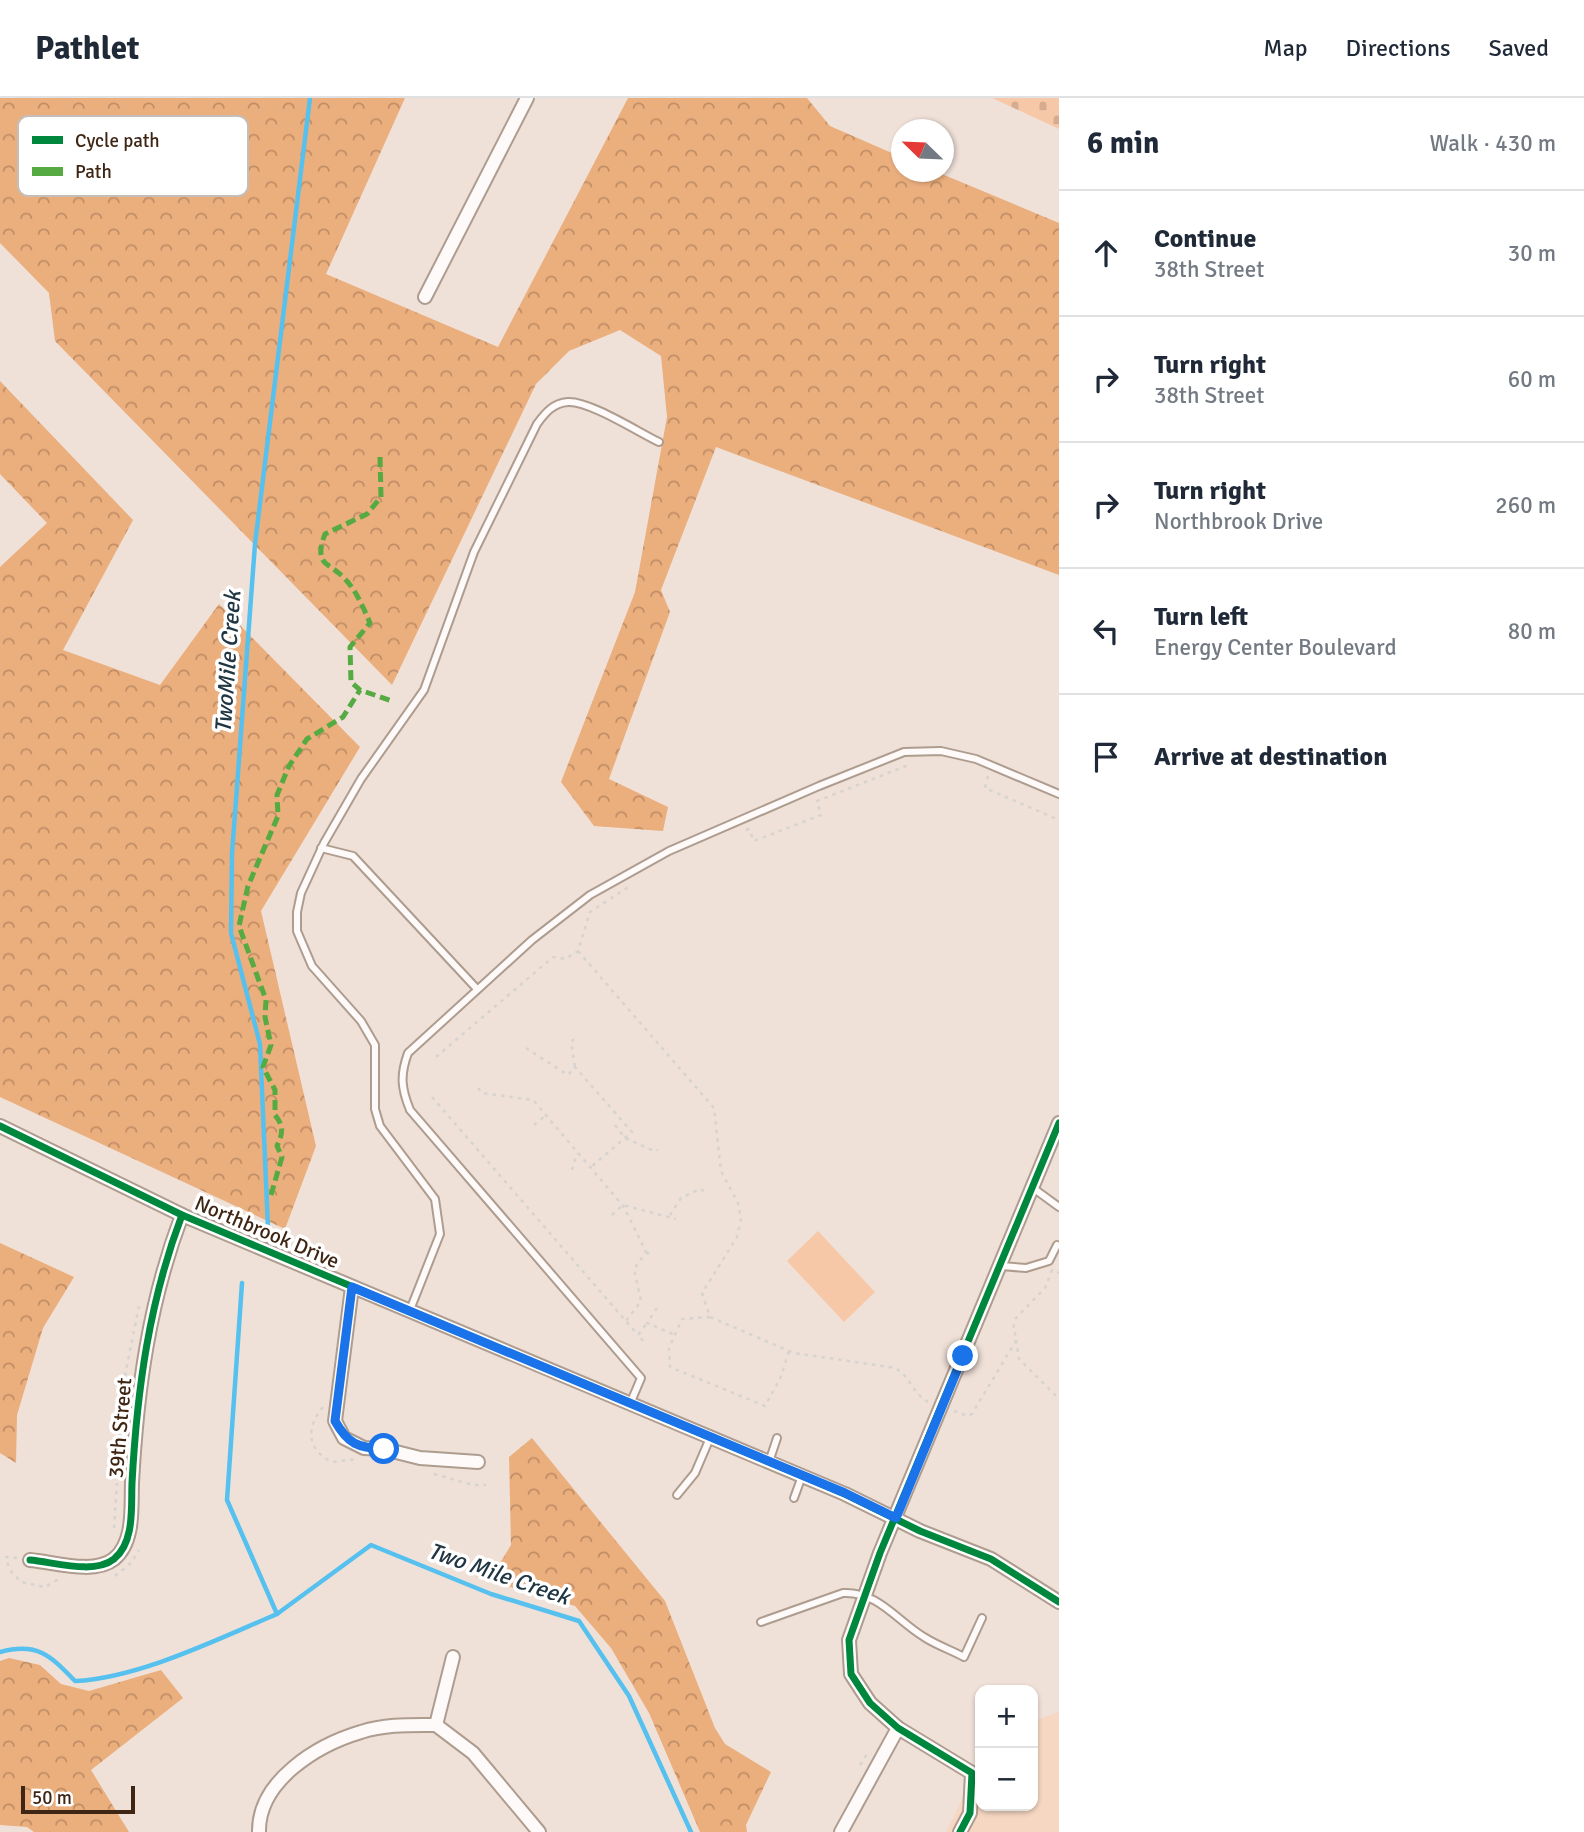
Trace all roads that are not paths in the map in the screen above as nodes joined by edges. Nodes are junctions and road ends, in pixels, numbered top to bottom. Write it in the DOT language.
graph roads {
  1 [pos="527,98"];
  2 [pos="425,297"];
  3 [pos="659,442"];
  4 [pos="1059,794"];
  5 [pos="321,848"];
  6 [pos="477,989"];
  7 [pos="1059,1123"];
  8 [pos="0,1126"];
  9 [pos="1033,1188"];
  10 [pos="1059,1207"];
  11 [pos="182,1215"];
  12 [pos="1057,1245"];
  13 [pos="1001,1266"];
  14 [pos="352,1287"];
  15 [pos="409,1312"];
  16 [pos="631,1404"];
  17 [pos="710,1437"];
  18 [pos="777,1438"];
  19 [pos="478,1462"];
  20 [pos="769,1462"];
  21 [pos="802,1476"];
  22 [pos="677,1495"];
  23 [pos="794,1497"];
  24 [pos="896,1518"];
  25 [pos="30,1560"];
  26 [pos="863,1595"];
  27 [pos="1059,1602"];
  28 [pos="982,1618"];
  29 [pos="761,1622"];
  30 [pos="453,1657"];
  31 [pos="436,1725"];
  32 [pos="898,1728"];
  33 [pos="259,1832"];
  34 [pos="540,1832"];
  35 [pos="841,1832"];
  36 [pos="960,1832"];
  1 -- 2 [label="street"];
  3 -- 5 [label="lane"];
  4 -- 6 [label="lane"];
  5 -- 6 [label="lane"];
  5 -- 15 [label="lane"];
  6 -- 16 [label="lane"];
  7 -- 9 [label="street"];
  8 -- 11 [label="street, Northbrook Drive"];
  9 -- 10 [label="lane"];
  9 -- 13 [label="street"];
  11 -- 14 [label="street, Northbrook Drive"];
  11 -- 25 [label="street, 39th Street"];
  12 -- 13 [label="lane"];
  13 -- 24 [label="street"];
  14 -- 15 [label="street, Northbrook Drive"];
  14 -- 19 [label="street"];
  15 -- 16 [label="street, Northbrook Drive"];
  16 -- 17 [label="street, Northbrook Drive"];
  17 -- 20 [label="street, Northbrook Drive"];
  17 -- 22 [label="lane"];
  18 -- 20 [label="lane"];
  20 -- 21 [label="street, Northbrook Drive"];
  21 -- 23 [label="lane"];
  21 -- 24 [label="street, Northbrook Drive"];
  24 -- 26 [label="street"];
  24 -- 27 [label="street, Northbrook Drive"];
  26 -- 28 [label="lane"];
  26 -- 29 [label="lane"];
  26 -- 32 [label="street"];
  30 -- 31 [label="street"];
  31 -- 33 [label="street"];
  31 -- 34 [label="street"];
  32 -- 35 [label="street"];
  32 -- 36 [label="street"];
}
